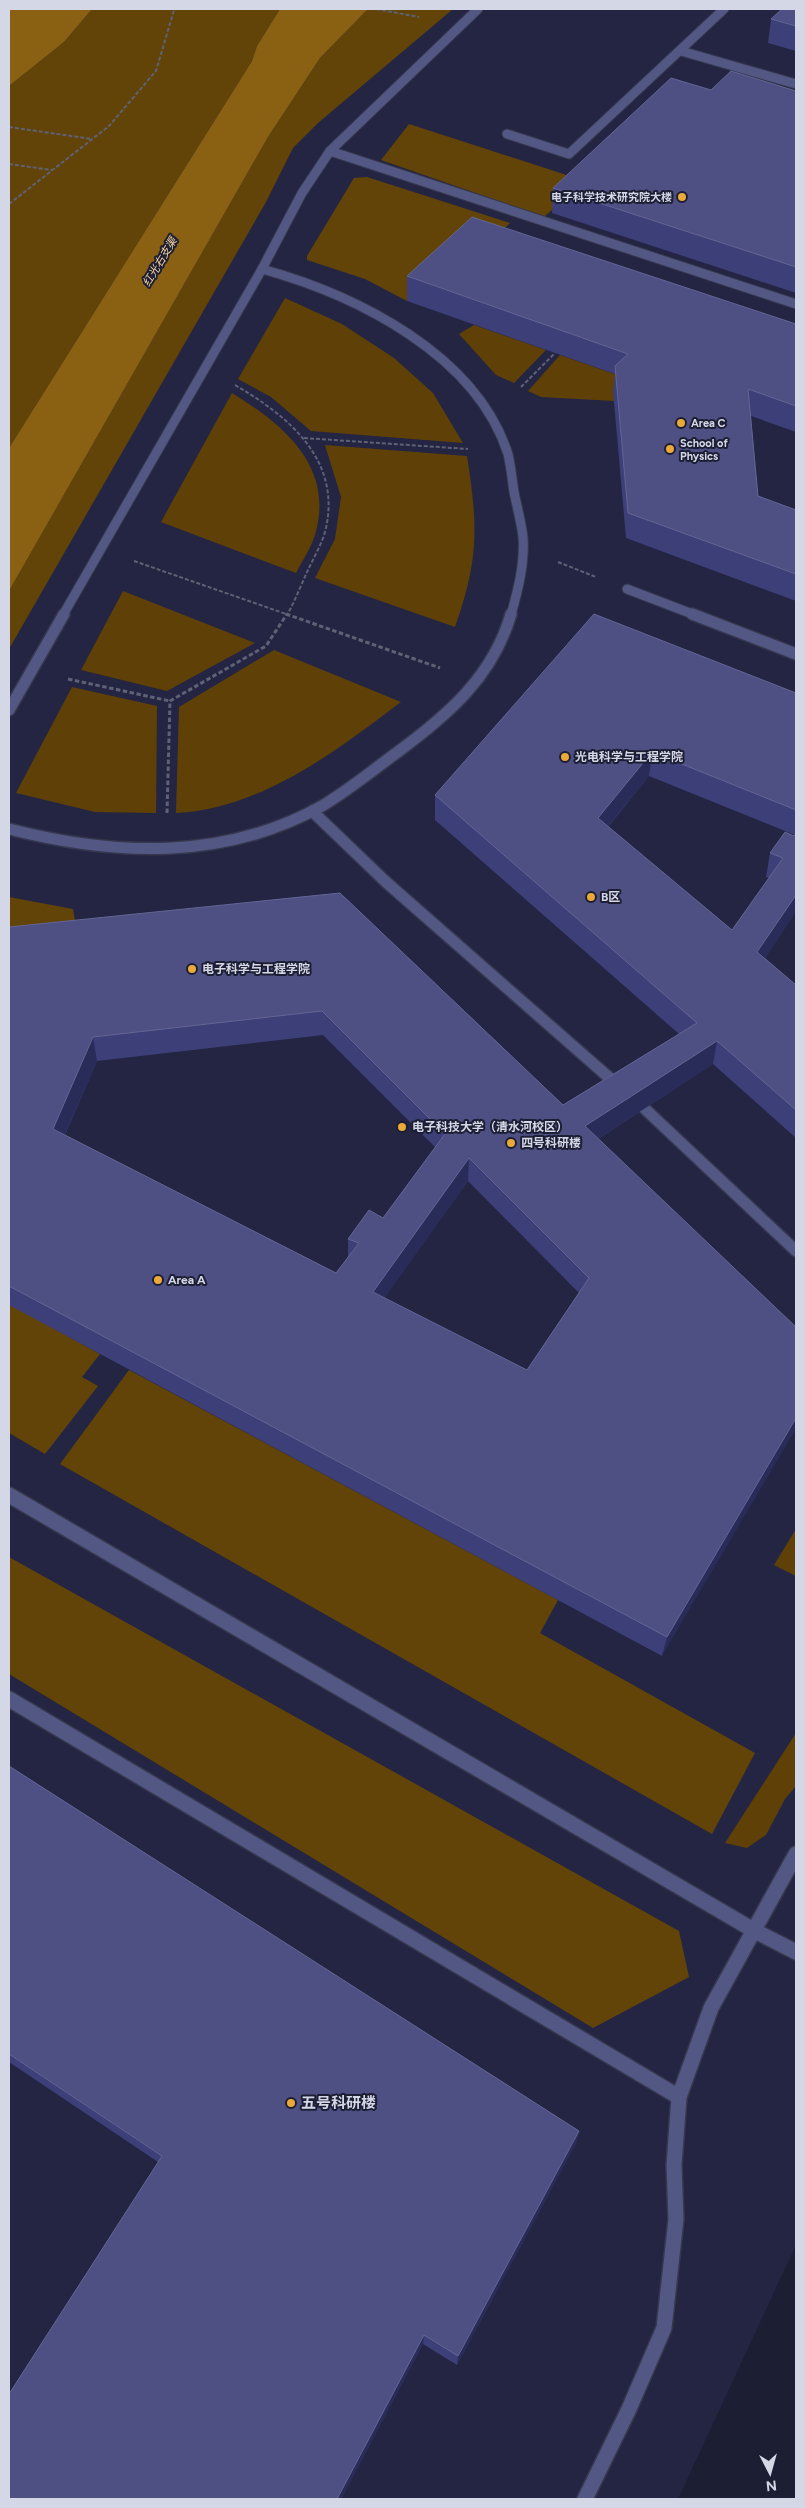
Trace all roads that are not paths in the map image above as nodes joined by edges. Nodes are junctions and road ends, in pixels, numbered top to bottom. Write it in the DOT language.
graph roads {
  1 [pos="478,9"];
  2 [pos="724,9"];
  3 [pos="681,51"];
  4 [pos="796,84"];
  5 [pos="507,134"];
  6 [pos="330,152"];
  7 [pos="262,269"];
  8 [pos="796,304"];
  9 [pos="627,589"];
  10 [pos="796,654"];
  11 [pos="9,710"];
  12 [pos="312,811"];
  13 [pos="9,829"];
  14 [pos="623,1089"];
  15 [pos="644,1108"];
  16 [pos="796,1251"];
  17 [pos="9,1495"];
  18 [pos="9,1699"];
  19 [pos="796,1854"];
  20 [pos="755,1931"];
  21 [pos="796,1952"];
  22 [pos="679,2097"];
  23 [pos="585,2499"];
  1 -- 6 [label="street"];
  2 -- 3 [label="street"];
  3 -- 4 [label="street"];
  3 -- 5 [label="street"];
  6 -- 7 [label="street"];
  6 -- 8 [label="street"];
  7 -- 11 [label="street"];
  7 -- 12 [label="street"];
  9 -- 10 [label="street"];
  12 -- 13 [label="street"];
  12 -- 14 [label="street"];
  15 -- 16 [label="street"];
  17 -- 20 [label="street"];
  18 -- 22 [label="street"];
  19 -- 20 [label="street"];
  20 -- 21 [label="street"];
  20 -- 22 [label="street"];
  22 -- 23 [label="street"];
}
